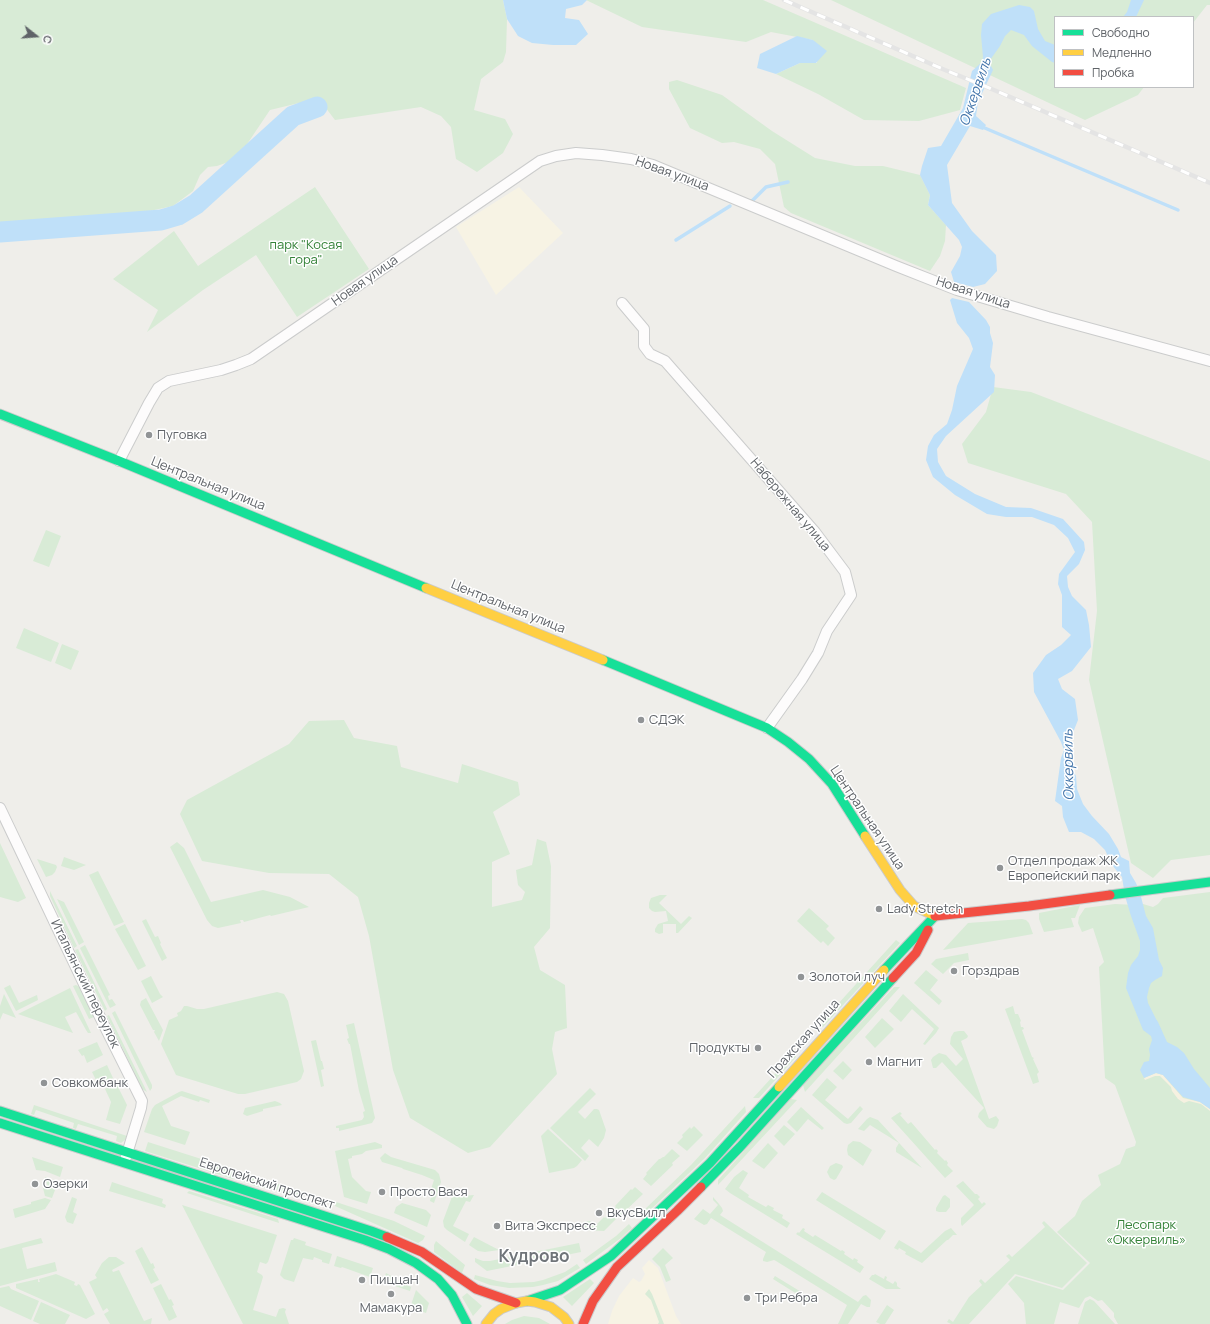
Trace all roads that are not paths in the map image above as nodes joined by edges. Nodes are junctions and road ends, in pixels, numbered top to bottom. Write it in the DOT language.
graph roads {
  1 [pos="622,303"];
  2 [pos="1210,361"];
  3 [pos="0,414"];
  4 [pos="119,461"];
  5 [pos="767,728"];
  6 [pos="0,808"];
  7 [pos="1210,882"];
  8 [pos="914,906"];
  9 [pos="935,916"];
  10 [pos="914,938"];
  11 [pos="0,1111"];
  12 [pos="0,1123"];
  13 [pos="128,1152"];
  14 [pos="124,1163"];
  15 [pos="527,1301"];
  16 [pos="516,1302"];
  17 [pos="467,1324"];
  18 [pos="486,1324"];
  19 [pos="569,1324"];
  20 [pos="583,1324"];
  1 -- 5 [label="street, Набережная улица"];
  2 -- 4 [label="street, Новая улица"];
  3 -- 4 [label="street, Центральная улица"];
  4 -- 5 [label="street, Центральная улица"];
  5 -- 8 [label="street, Центральная улица"];
  6 -- 13 [label="street, Итальянский переулок"];
  7 -- 9 [label="street"];
  8 -- 9 [label="street, Центральная улица"];
  8 -- 10 [label="street"];
  9 -- 10 [label="street, Пражская улица"];
  9 -- 20 [label="street, Пражская улица"];
  10 -- 15 [label="street, Пражская улица"];
  11 -- 13 [label="street, Европейский проспект"];
  12 -- 14 [label="street, Европейский проспект"];
  13 -- 14 [label="street, Итальянский переулок"];
  13 -- 16 [label="street, Европейский проспект"];
  14 -- 17 [label="street, Европейский проспект"];
  15 -- 16 [label="street"];
  15 -- 19 [label="street"];
  16 -- 18 [label="street"];
}
